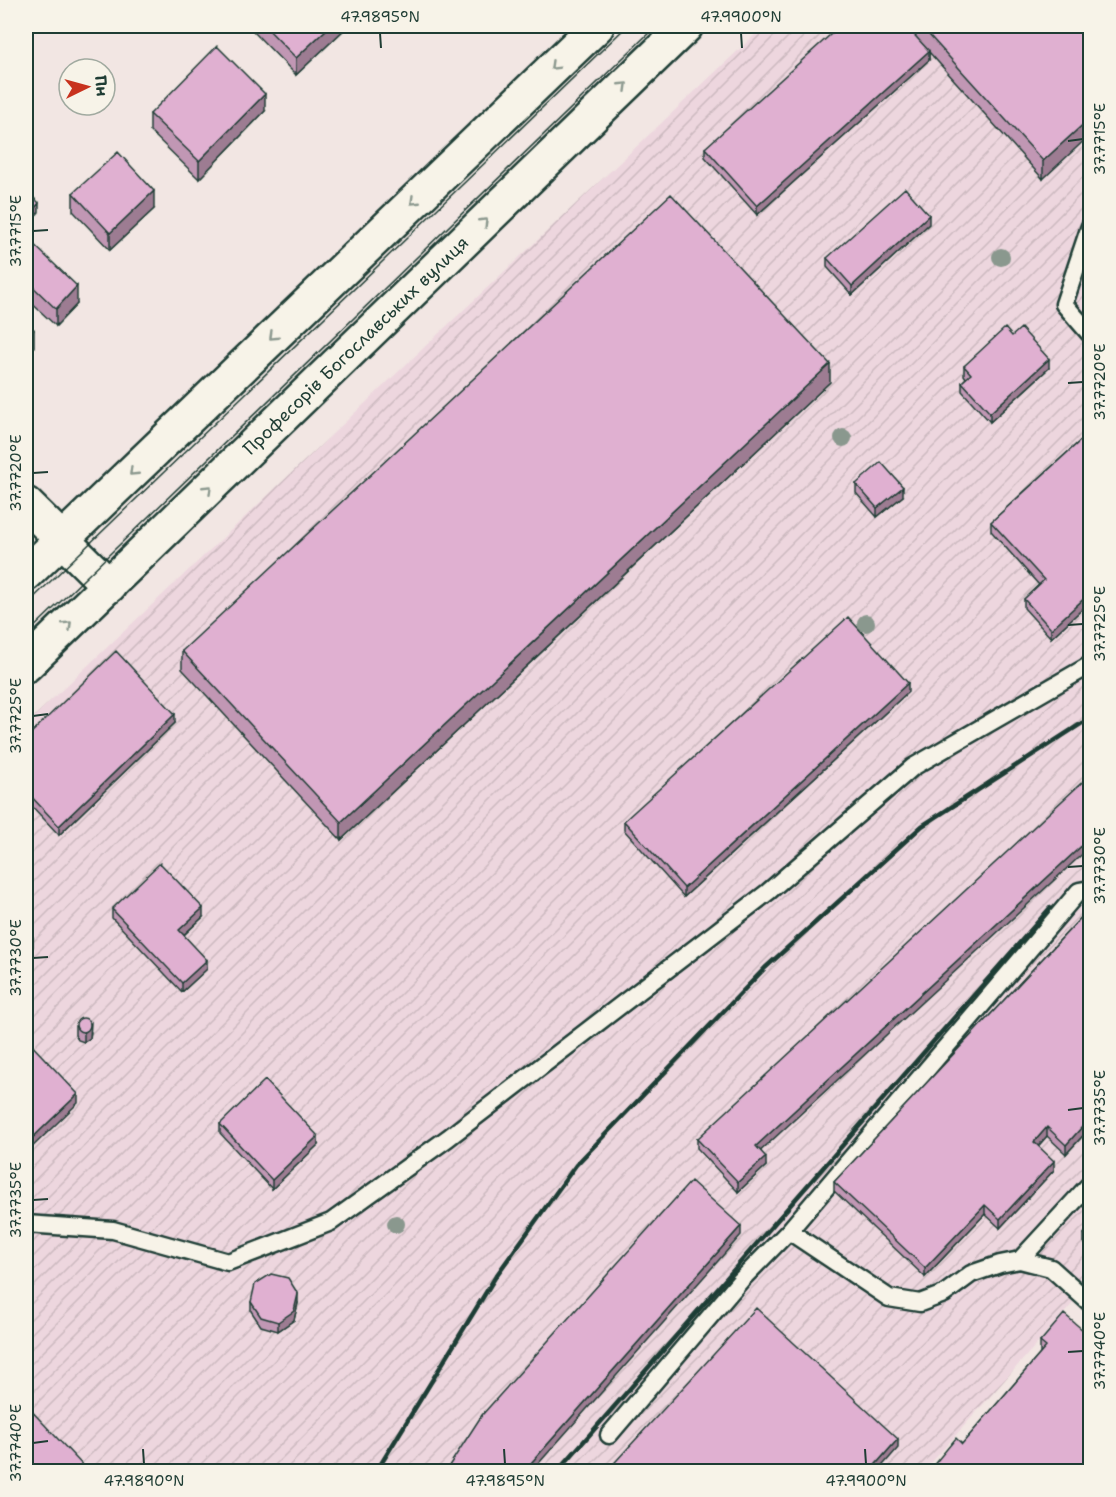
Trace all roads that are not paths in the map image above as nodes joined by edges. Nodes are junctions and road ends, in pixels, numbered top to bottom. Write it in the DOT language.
graph roads {
  1 [pos="597,26"];
  2 [pos="686,26"];
  3 [pos="1090,226"];
  4 [pos="1090,334"];
  5 [pos="26,504"];
  6 [pos="62,540"];
  7 [pos="26,574"];
  8 [pos="109,586"];
  9 [pos="26,665"];
  10 [pos="1090,665"];
  11 [pos="1090,889"];
  12 [pos="1090,1184"];
  13 [pos="26,1224"];
  14 [pos="789,1231"];
  15 [pos="1020,1260"];
  16 [pos="1090,1303"];
  17 [pos="609,1435"];
  1 -- 6 [label="street, one-way"];
  8 -- 2 [label="street, Професорів Богославських вулиця, one-way"];
  3 -- 4 [label="lane"];
  5 -- 6 [label="street"];
  6 -- 7 [label="street"];
  6 -- 8 [label="street"];
  9 -- 8 [label="street, Професорів Богославських вулиця, one-way"];
  10 -- 13 [label="lane"];
  11 -- 14 [label="lane"];
  12 -- 15 [label="lane"];
  14 -- 15 [label="lane"];
  14 -- 17 [label="lane"];
  15 -- 16 [label="lane"];
}
